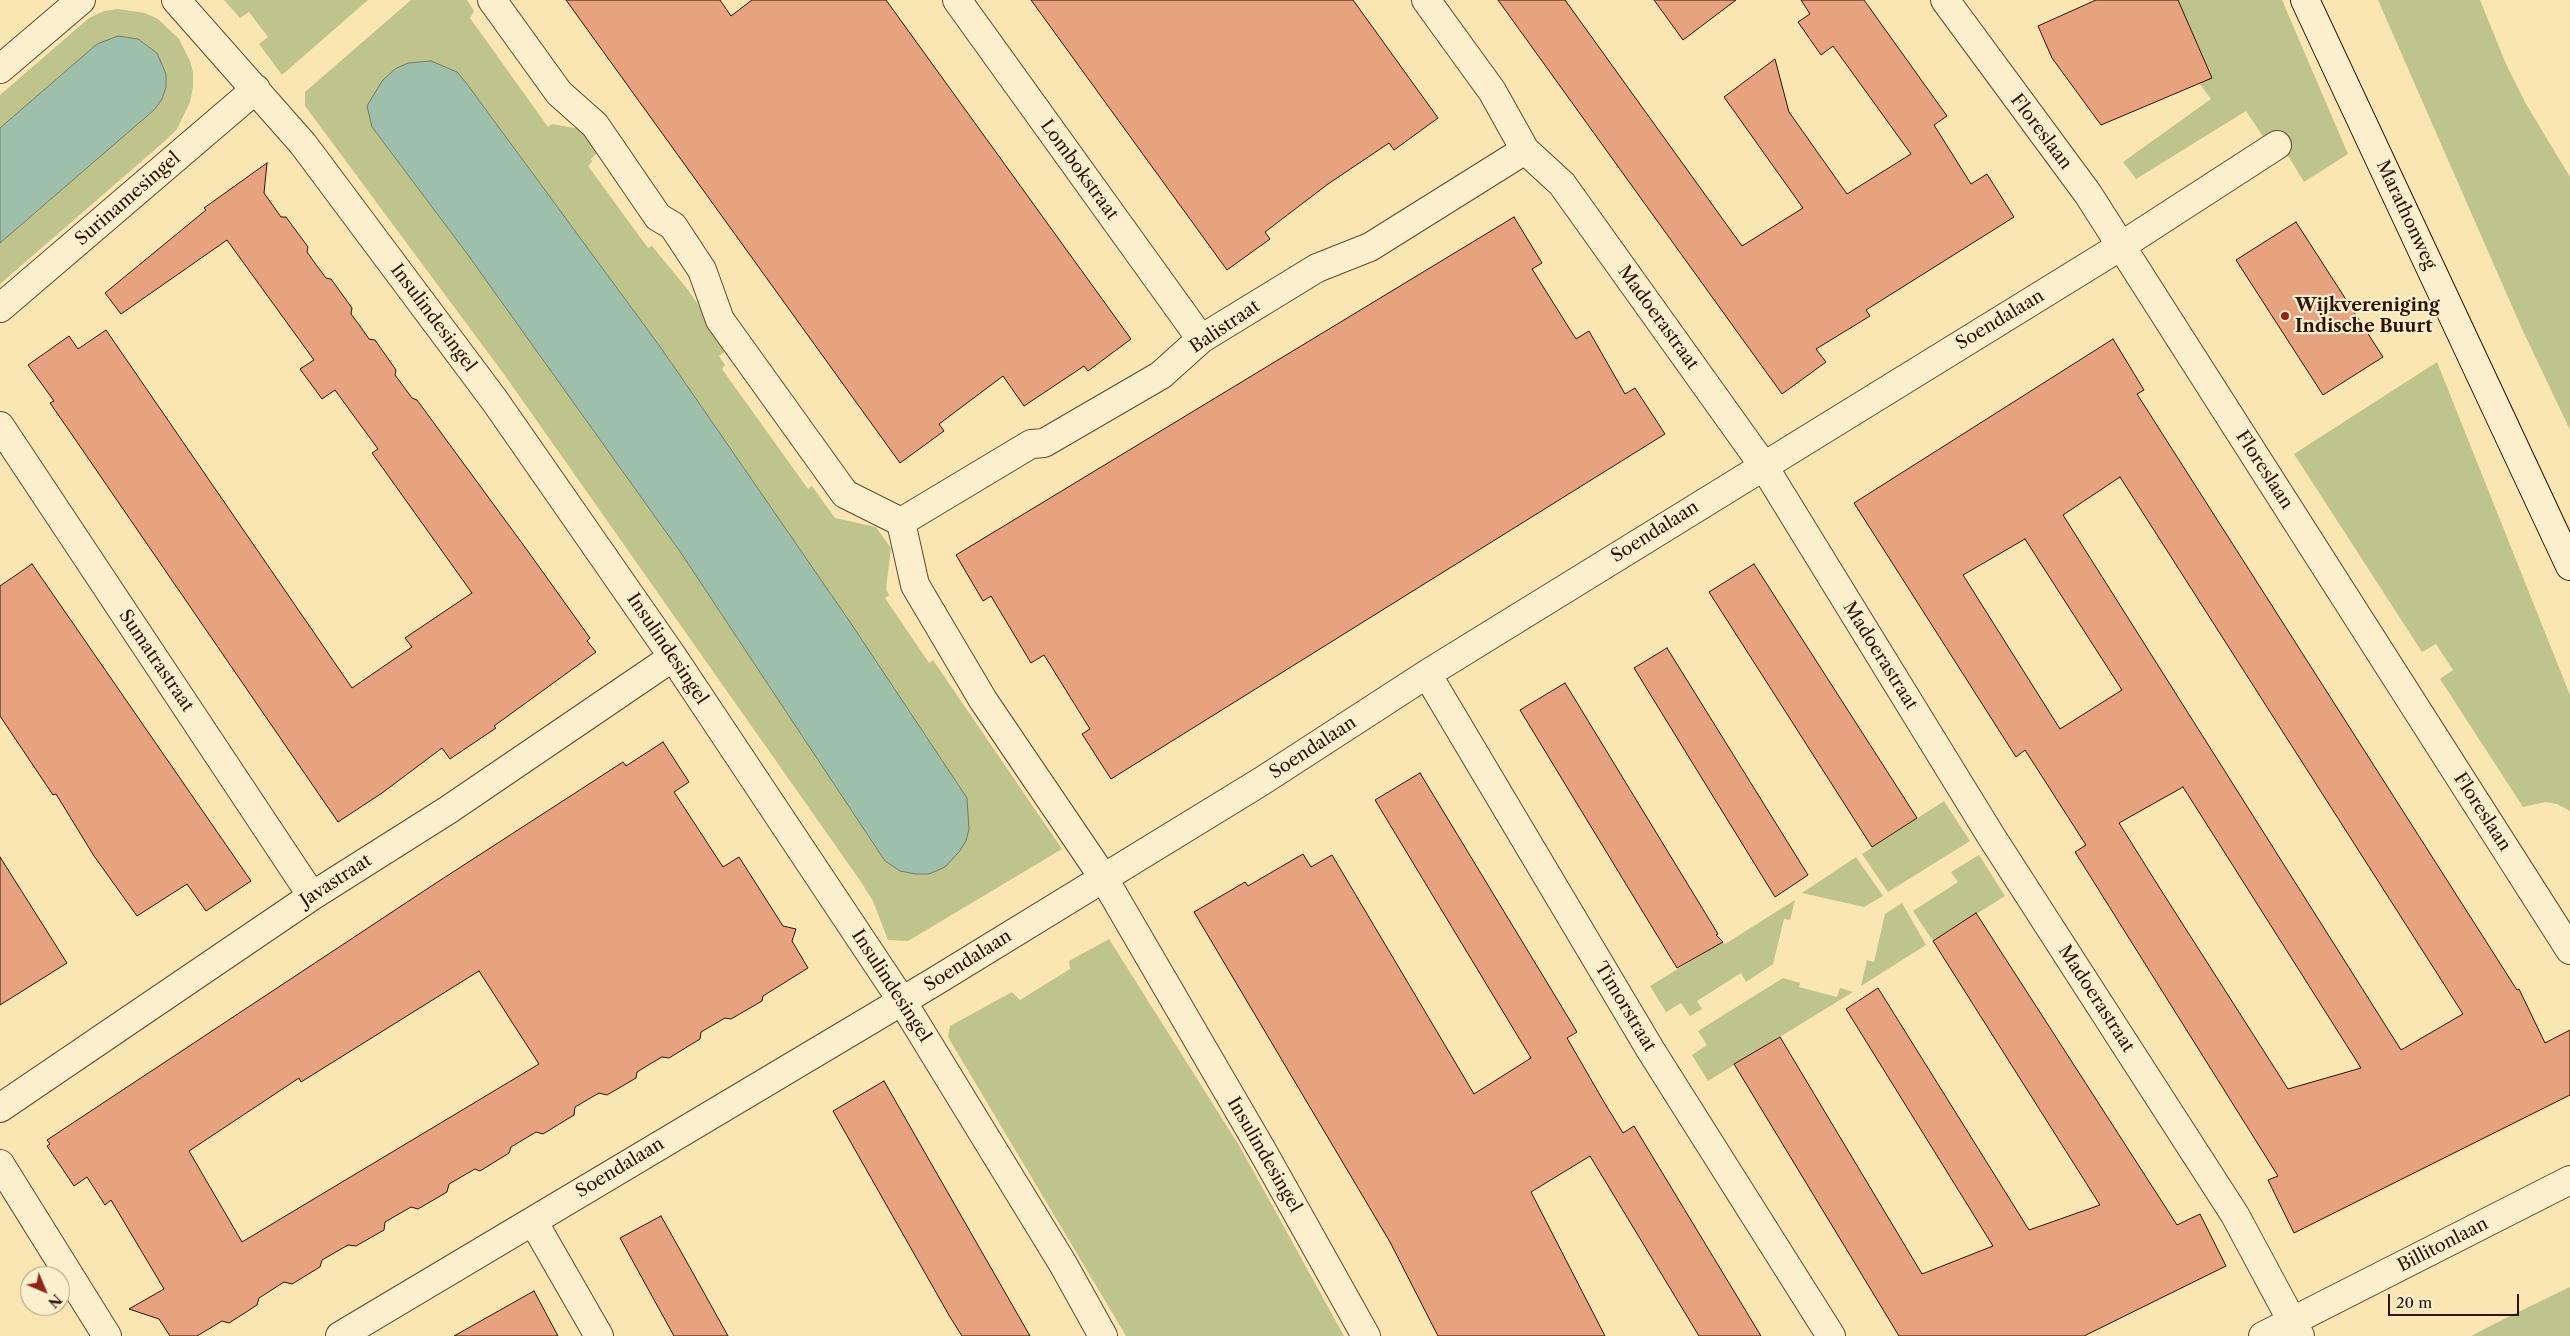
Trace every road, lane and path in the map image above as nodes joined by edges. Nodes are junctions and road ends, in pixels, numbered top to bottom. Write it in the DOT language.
graph roads {
  1 [pos="80,0"];
  2 [pos="176,0"];
  3 [pos="492,0"];
  4 [pos="957,0"];
  5 [pos="1426,0"];
  6 [pos="1945,0"];
  7 [pos="2305,0"];
  8 [pos="0,69"];
  9 [pos="256,89"];
  10 [pos="2277,145"];
  11 [pos="1525,150"];
  12 [pos="2121,246"];
  13 [pos="0,308"];
  14 [pos="1201,339"];
  15 [pos="0,426"];
  16 [pos="1763,465"];
  17 [pos="901,522"];
  18 [pos="2570,566"];
  19 [pos="673,657"];
  20 [pos="1427,674"];
  21 [pos="1103,877"];
  22 [pos="312,896"];
  23 [pos="2570,950"];
  24 [pos="902,1001"];
  25 [pos="0,1108"];
  26 [pos="0,1164"];
  27 [pos="2570,1180"];
  28 [pos="533,1222"];
  29 [pos="2296,1329"];
  30 [pos="107,1336"];
  31 [pos="340,1336"];
  32 [pos="599,1336"];
  33 [pos="1103,1336"];
  34 [pos="1366,1336"];
  35 [pos="1831,1336"];
  36 [pos="2263,1336"];
  1 -- 8 [label="street"];
  2 -- 9 [label="street, Insulindesingel"];
  3 -- 17 [label="street"];
  4 -- 14 [label="street, Lombokstraat"];
  5 -- 11 [label="street, Madoerastraat"];
  6 -- 12 [label="street, Floreslaan"];
  7 -- 18 [label="street, Marathonweg"];
  9 -- 13 [label="street, Surinamesingel"];
  9 -- 19 [label="street, Insulindesingel"];
  10 -- 12 [label="street, Soendalaan"];
  11 -- 14 [label="street, Balistraat"];
  11 -- 16 [label="street, Madoerastraat"];
  12 -- 16 [label="street, Soendalaan"];
  12 -- 23 [label="street, Floreslaan"];
  14 -- 17 [label="street, Balistraat"];
  15 -- 22 [label="street, Sumatrastraat"];
  16 -- 20 [label="street, Soendalaan"];
  16 -- 29 [label="street, Madoerastraat"];
  17 -- 21 [label="street, Insulindesingel"];
  19 -- 22 [label="street, Javastraat"];
  19 -- 24 [label="street, Insulindesingel"];
  20 -- 21 [label="street, Soendalaan"];
  20 -- 35 [label="street, Timorstraat"];
  21 -- 24 [label="street, Soendalaan"];
  21 -- 34 [label="street, Insulindesingel"];
  22 -- 25 [label="street, Javastraat"];
  24 -- 28 [label="street, Soendalaan"];
  24 -- 33 [label="street, Insulindesingel"];
  26 -- 30 [label="street"];
  27 -- 29 [label="street, Billitonlaan"];
  28 -- 31 [label="street, Soendalaan"];
  28 -- 32 [label="street"];
  29 -- 36 [label="street, Billitonlaan"];
}
